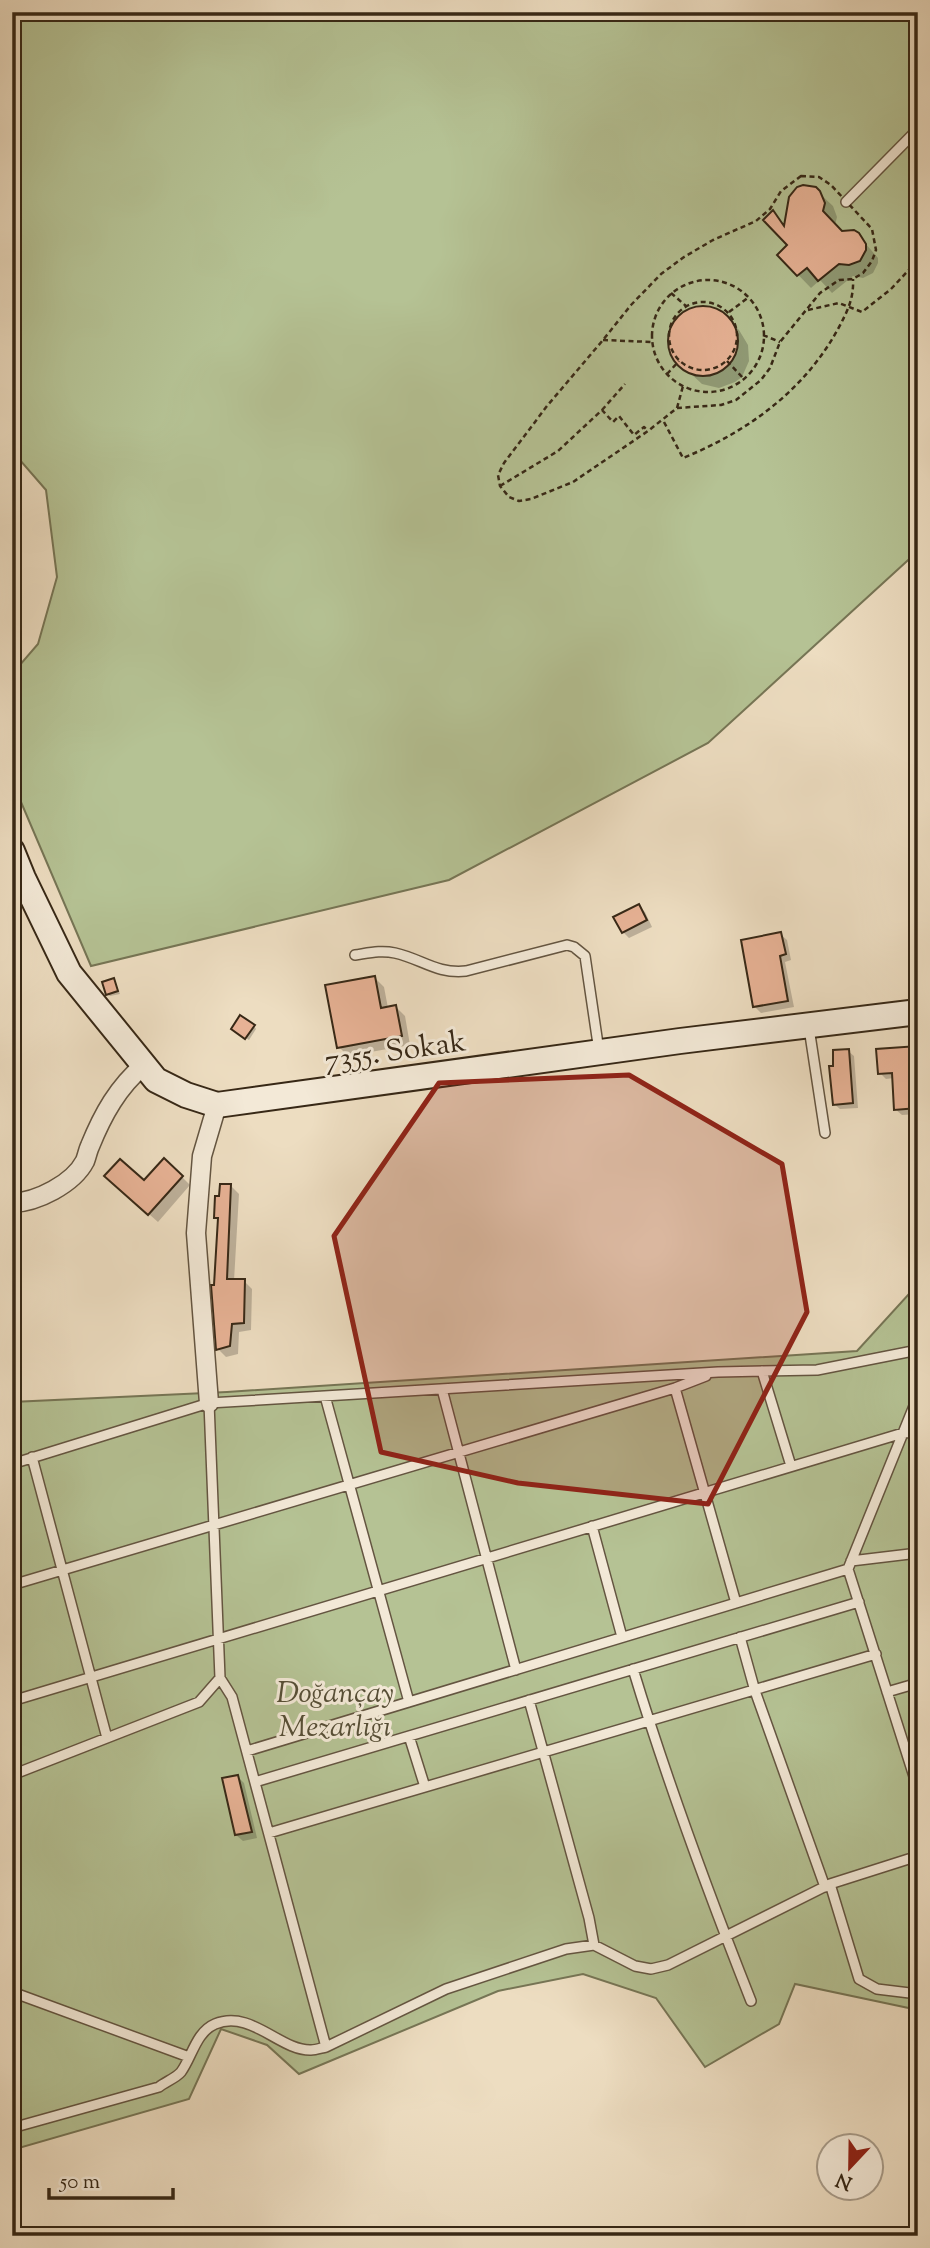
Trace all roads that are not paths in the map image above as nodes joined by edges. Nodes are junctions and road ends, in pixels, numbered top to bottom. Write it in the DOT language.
graph roads {
  1 [pos="918,129"];
  2 [pos="846,202"];
  3 [pos="12,851"];
  4 [pos="18,872"];
  5 [pos="355,955"];
  6 [pos="918,1012"];
  7 [pos="808,1025"];
  8 [pos="600,1053"];
  9 [pos="144,1065"];
  10 [pos="217,1105"];
  11 [pos="825,1133"];
  12 [pos="12,1203"];
  13 [pos="918,1350"];
  14 [pos="762,1371"];
  15 [pos="718,1372"];
  16 [pos="675,1388"];
  17 [pos="442,1389"];
  18 [pos="918,1395"];
  19 [pos="325,1396"];
  20 [pos="209,1403"];
  21 [pos="918,1432"];
  22 [pos="903,1433"];
  23 [pos="458,1452"];
  24 [pos="32,1457"];
  25 [pos="12,1464"];
  26 [pos="791,1466"];
  27 [pos="349,1484"];
  28 [pos="705,1492"];
  29 [pos="214,1524"];
  30 [pos="592,1526"];
  31 [pos="918,1553"];
  32 [pos="486,1558"];
  33 [pos="850,1565"];
  34 [pos="62,1570"];
  35 [pos="12,1585"];
  36 [pos="379,1591"];
  37 [pos="859,1602"];
  38 [pos="736,1603"];
  39 [pos="622,1637"];
  40 [pos="740,1637"];
  41 [pos="219,1639"];
  42 [pos="876,1654"];
  43 [pos="633,1669"];
  44 [pos="516,1670"];
  45 [pos="91,1677"];
  46 [pos="220,1678"];
  47 [pos="918,1683"];
  48 [pos="755,1691"];
  49 [pos="887,1692"];
  50 [pos="529,1700"];
  51 [pos="12,1701"];
  52 [pos="409,1702"];
  53 [pos="649,1721"];
  54 [pos="409,1736"];
  55 [pos="107,1738"];
  56 [pos="247,1751"];
  57 [pos="542,1753"];
  58 [pos="12,1776"];
  59 [pos="255,1782"];
  60 [pos="425,1787"];
  61 [pos="918,1789"];
  62 [pos="269,1833"];
  63 [pos="918,1856"];
  64 [pos="827,1886"];
  65 [pos="725,1936"];
  66 [pos="594,1945"];
  67 [pos="12,1993"];
  68 [pos="918,1994"];
  69 [pos="751,2001"];
  70 [pos="326,2047"];
  71 [pos="189,2057"];
  72 [pos="12,2128"];
  1 -- 2 [label="lane"];
  3 -- 4 [label="street, 7355. Sokak"];
  4 -- 9 [label="street, 7355. Sokak"];
  5 -- 8 [label="lane"];
  6 -- 7 [label="street, 7355. Sokak"];
  7 -- 8 [label="street, 7355. Sokak"];
  7 -- 11 [label="lane"];
  8 -- 10 [label="street, 7355. Sokak"];
  9 -- 10 [label="street, 7355. Sokak"];
  9 -- 12 [label="street"];
  10 -- 20 [label="street"];
  13 -- 14 [label="lane"];
  14 -- 15 [label="lane"];
  14 -- 26 [label="lane"];
  15 -- 16 [label="lane"];
  15 -- 17 [label="lane"];
  16 -- 23 [label="lane"];
  16 -- 28 [label="lane"];
  17 -- 19 [label="lane"];
  17 -- 23 [label="lane"];
  18 -- 22 [label="lane"];
  19 -- 20 [label="lane"];
  19 -- 27 [label="lane"];
  20 -- 24 [label="lane"];
  20 -- 29 [label="lane"];
  21 -- 22 [label="lane"];
  22 -- 26 [label="lane"];
  22 -- 33 [label="lane"];
  23 -- 27 [label="lane"];
  23 -- 32 [label="lane"];
  24 -- 25 [label="lane"];
  24 -- 34 [label="lane"];
  26 -- 28 [label="lane"];
  27 -- 29 [label="lane"];
  27 -- 36 [label="lane"];
  28 -- 30 [label="lane"];
  28 -- 38 [label="lane"];
  29 -- 34 [label="lane"];
  29 -- 41 [label="lane"];
  30 -- 32 [label="lane"];
  30 -- 39 [label="lane"];
  31 -- 33 [label="lane"];
  32 -- 36 [label="lane"];
  32 -- 44 [label="lane"];
  33 -- 37 [label="lane"];
  33 -- 38 [label="lane"];
  34 -- 35 [label="lane"];
  34 -- 45 [label="lane"];
  36 -- 41 [label="lane"];
  36 -- 52 [label="lane"];
  37 -- 40 [label="lane"];
  37 -- 42 [label="lane"];
  38 -- 39 [label="lane"];
  39 -- 44 [label="lane"];
  40 -- 43 [label="lane"];
  40 -- 48 [label="lane"];
  41 -- 45 [label="lane"];
  41 -- 46 [label="lane"];
  42 -- 48 [label="lane"];
  42 -- 49 [label="lane"];
  43 -- 50 [label="lane"];
  43 -- 53 [label="lane"];
  44 -- 52 [label="lane"];
  45 -- 51 [label="lane"];
  45 -- 55 [label="lane"];
  46 -- 55 [label="lane"];
  46 -- 56 [label="lane"];
  47 -- 49 [label="lane"];
  48 -- 53 [label="lane"];
  48 -- 64 [label="lane"];
  49 -- 61 [label="lane"];
  50 -- 54 [label="lane"];
  50 -- 57 [label="lane"];
  52 -- 56 [label="lane"];
  53 -- 57 [label="lane"];
  53 -- 65 [label="lane"];
  54 -- 59 [label="lane"];
  54 -- 60 [label="lane"];
  55 -- 58 [label="lane"];
  56 -- 59 [label="lane"];
  57 -- 60 [label="lane"];
  57 -- 66 [label="lane"];
  59 -- 62 [label="lane"];
  60 -- 62 [label="lane"];
  62 -- 70 [label="lane"];
  63 -- 64 [label="lane"];
  64 -- 65 [label="lane"];
  64 -- 68 [label="lane"];
  65 -- 66 [label="lane"];
  65 -- 69 [label="lane"];
  66 -- 70 [label="lane"];
  67 -- 71 [label="lane"];
  70 -- 71 [label="lane"];
  71 -- 72 [label="lane"];
}
